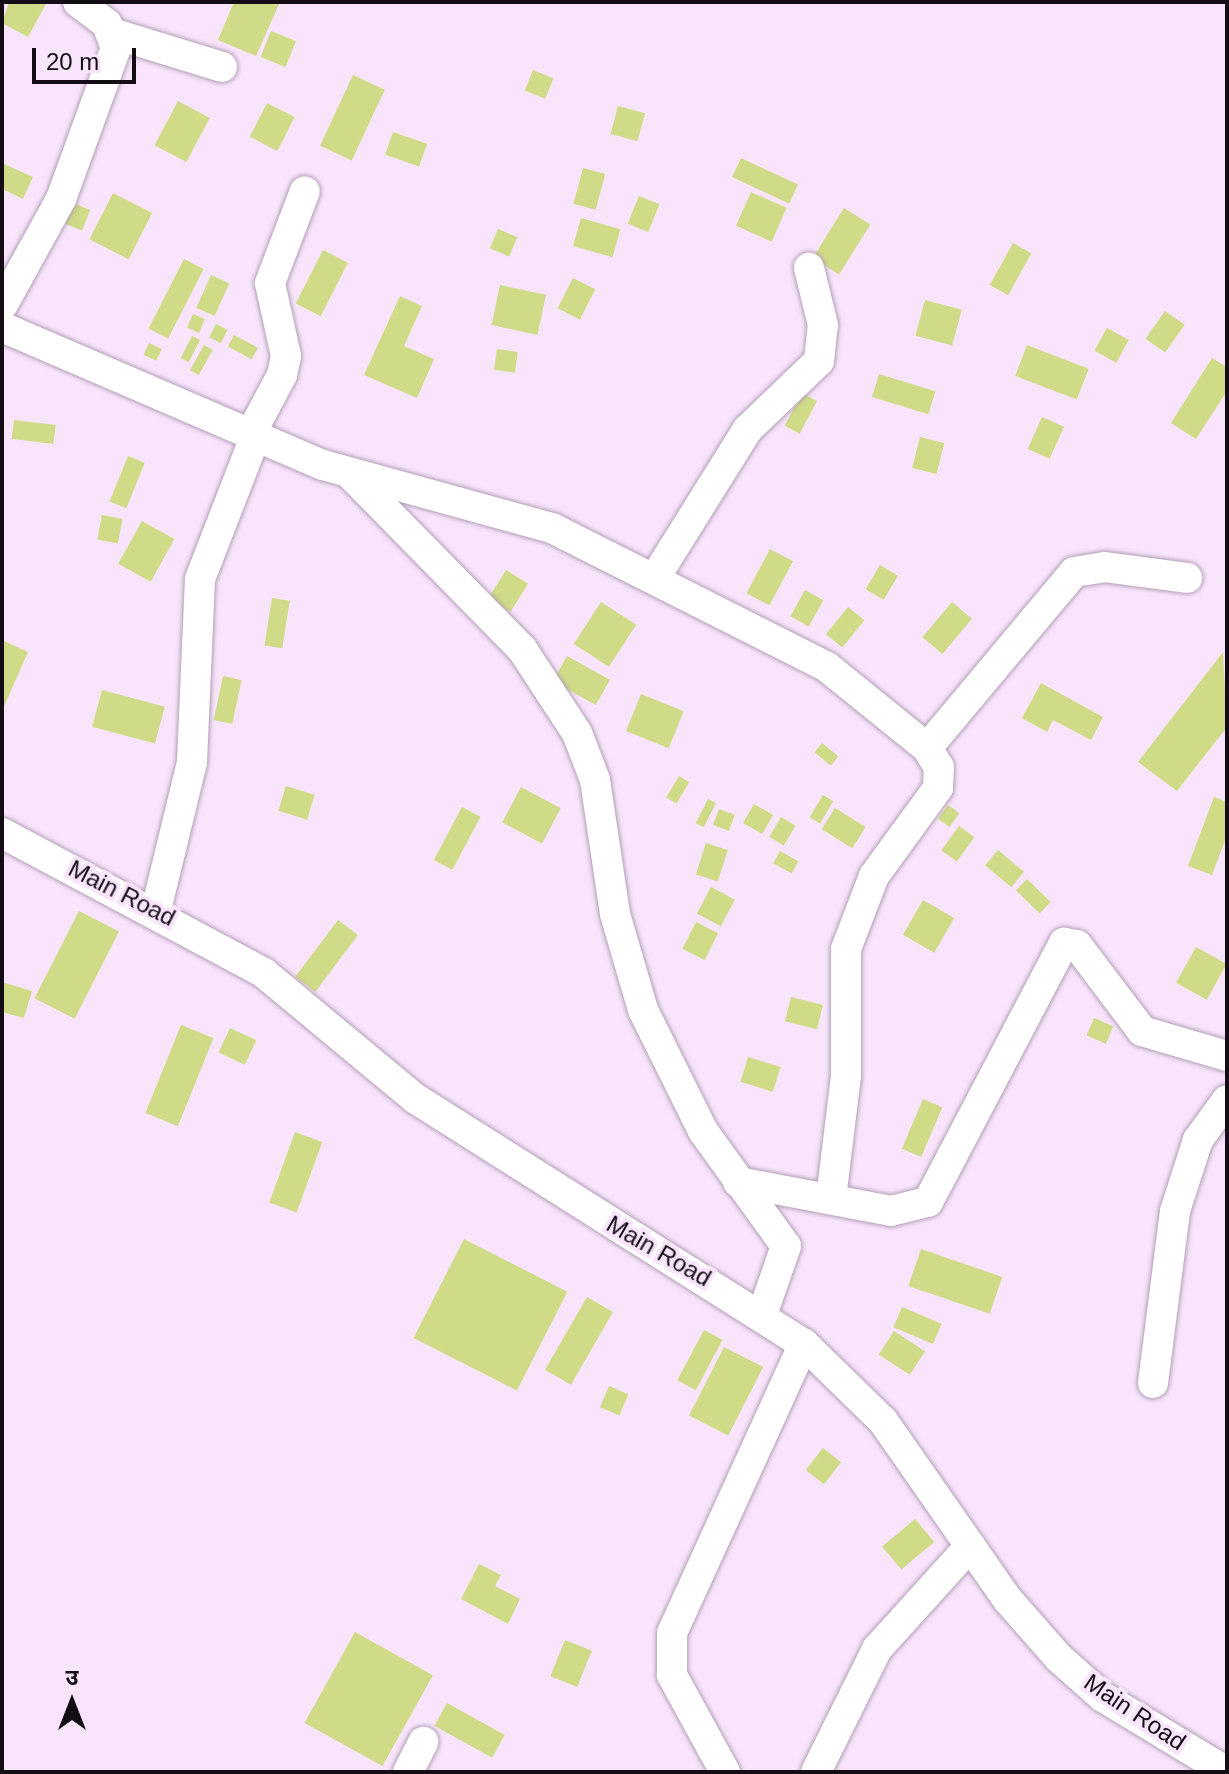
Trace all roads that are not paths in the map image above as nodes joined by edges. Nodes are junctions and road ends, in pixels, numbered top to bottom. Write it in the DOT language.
graph roads {
  1 [pos="78,2"];
  2 [pos="115,34"];
  3 [pos="222,67"];
  4 [pos="305,191"];
  5 [pos="809,268"];
  6 [pos="2,306"];
  7 [pos="2,327"];
  8 [pos="252,436"];
  9 [pos="349,473"];
  10 [pos="656,576"];
  11 [pos="1187,578"];
  12 [pos="927,748"];
  13 [pos="2,833"];
  14 [pos="156,910"];
  15 [pos="1227,1056"];
  16 [pos="1227,1100"];
  17 [pos="738,1182"];
  18 [pos="831,1198"];
  19 [pos="762,1315"];
  20 [pos="804,1344"];
  21 [pos="1153,1383"];
  22 [pos="970,1546"];
  23 [pos="423,1742"];
  24 [pos="408,1772"];
  25 [pos="725,1772"];
  26 [pos="816,1772"];
  27 [pos="1227,1772"];
  1 -- 2 [label="street"];
  2 -- 3 [label="street"];
  2 -- 6 [label="street"];
  4 -- 8 [label="street"];
  5 -- 10 [label="street"];
  7 -- 8 [label="street"];
  8 -- 9 [label="street"];
  8 -- 14 [label="street"];
  9 -- 10 [label="street"];
  9 -- 17 [label="street"];
  10 -- 12 [label="street"];
  11 -- 12 [label="street"];
  12 -- 18 [label="street"];
  13 -- 14 [label="street, Main Road"];
  14 -- 19 [label="street, Main Road"];
  15 -- 18 [label="street"];
  16 -- 21 [label="street"];
  17 -- 18 [label="street"];
  17 -- 19 [label="street"];
  19 -- 20 [label="street, Main Road"];
  20 -- 22 [label="street, Main Road"];
  20 -- 25 [label="street"];
  22 -- 26 [label="street"];
  22 -- 27 [label="street, Main Road"];
  23 -- 24 [label="street"];
}
